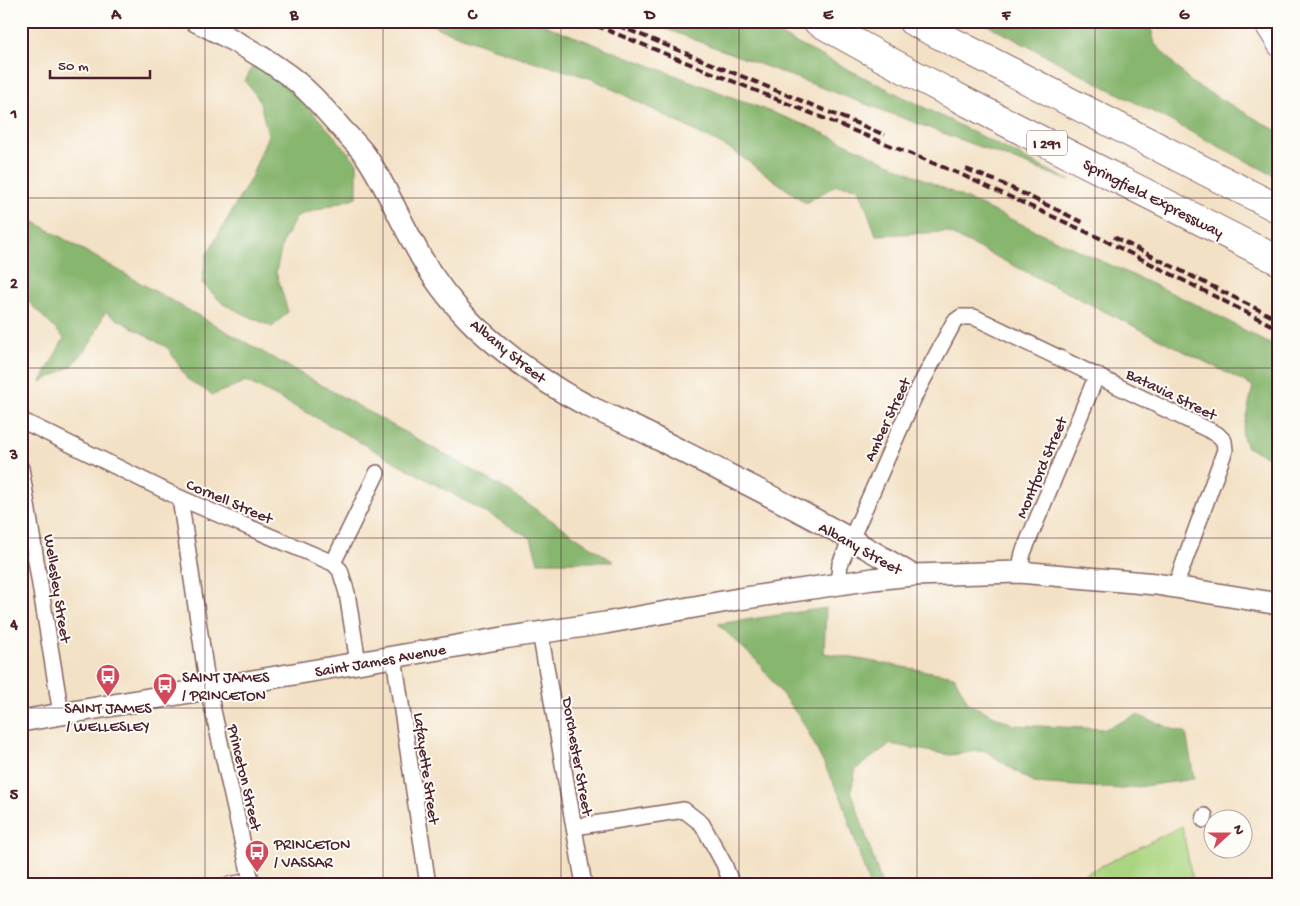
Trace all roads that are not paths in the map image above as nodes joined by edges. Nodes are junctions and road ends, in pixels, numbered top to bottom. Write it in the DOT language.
graph roads {
  1 [pos="196,21"];
  2 [pos="817,21"];
  3 [pos="912,21"];
  4 [pos="1266,23"];
  5 [pos="1279,48"];
  6 [pos="1279,209"];
  7 [pos="1279,261"];
  8 [pos="961,317"];
  9 [pos="1097,375"];
  10 [pos="21,420"];
  11 [pos="21,468"];
  12 [pos="378,473"];
  13 [pos="180,498"];
  14 [pos="851,540"];
  15 [pos="333,563"];
  16 [pos="1019,572"];
  17 [pos="912,575"];
  18 [pos="838,585"];
  19 [pos="1175,587"];
  20 [pos="1279,604"];
  21 [pos="540,632"];
  22 [pos="394,657"];
  23 [pos="358,663"];
  24 [pos="208,688"];
  25 [pos="61,714"];
  26 [pos="21,721"];
  27 [pos="574,827"];
  28 [pos="252,883"];
  29 [pos="228,885"];
  30 [pos="428,885"];
  31 [pos="584,885"];
  32 [pos="732,885"];
  1 -- 14 [label="main road, Albany Street"];
  2 -- 7 [label="highway, Springfield Expressway / I 291"];
  3 -- 6 [label="highway"];
  4 -- 5 [label="street"];
  8 -- 9 [label="street, Batavia Street"];
  8 -- 14 [label="street, Amber Street"];
  9 -- 16 [label="street, Montford Street"];
  9 -- 19 [label="street, Batavia Street"];
  10 -- 13 [label="street, Cornell Street"];
  11 -- 25 [label="street, Wellesley Street"];
  12 -- 15 [label="street"];
  13 -- 15 [label="street, Cornell Street"];
  13 -- 24 [label="street, Princeton Street"];
  14 -- 17 [label="main road, Albany Street"];
  14 -- 18 [label="street, Amber Street"];
  15 -- 23 [label="street"];
  16 -- 17 [label="main road, Saint James Avenue"];
  16 -- 19 [label="main road, Saint James Avenue"];
  17 -- 18 [label="main road, Saint James Avenue"];
  18 -- 21 [label="main road, Saint James Avenue"];
  19 -- 20 [label="main road, Saint James Avenue"];
  21 -- 22 [label="main road, Saint James Avenue"];
  21 -- 27 [label="street, Dorchester Street"];
  22 -- 23 [label="main road, Saint James Avenue"];
  22 -- 30 [label="street, Lafayette Street"];
  23 -- 24 [label="main road, Saint James Avenue"];
  24 -- 25 [label="main road, Saint James Avenue"];
  24 -- 28 [label="street, Princeton Street"];
  25 -- 26 [label="main road, Saint James Avenue"];
  27 -- 31 [label="street, Dorchester Street"];
  27 -- 32 [label="street"];
  28 -- 29 [label="street"];
}
